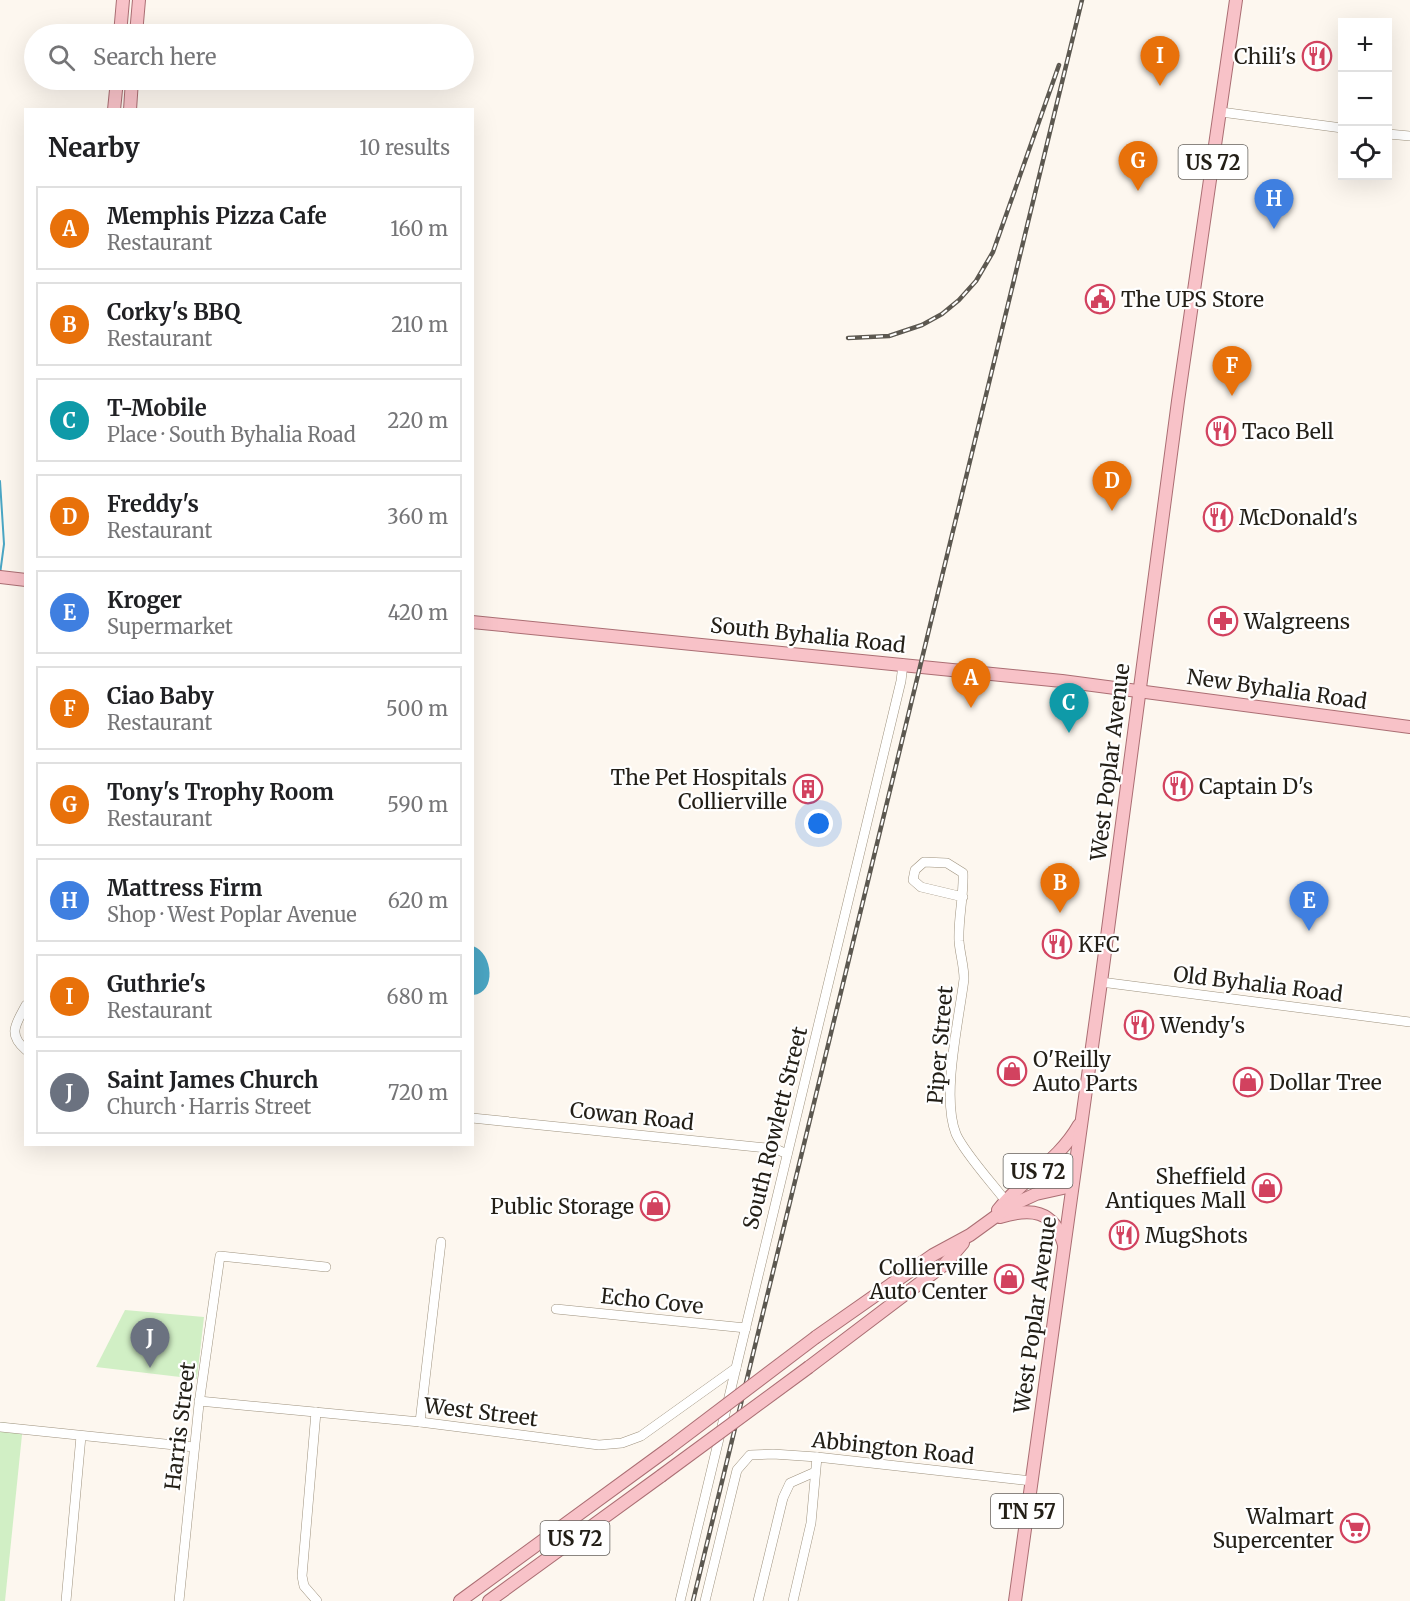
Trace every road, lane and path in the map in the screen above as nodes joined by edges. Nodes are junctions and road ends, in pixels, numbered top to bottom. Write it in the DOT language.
graph roads {
  1 [pos="123,0"];
  2 [pos="139,0"];
  3 [pos="1236,0"];
  4 [pos="121,24"];
  5 [pos="137,24"];
  6 [pos="116,90"];
  7 [pos="131,90"];
  8 [pos="114,108"];
  9 [pos="130,108"];
  10 [pos="1221,112"];
  11 [pos="1338,128"];
  12 [pos="1392,134"];
  13 [pos="1410,136"];
  14 [pos="0,577"];
  15 [pos="24,580"];
  16 [pos="474,622"];
  17 [pos="903,664"];
  18 [pos="1139,690"];
  19 [pos="1410,727"];
  20 [pos="963,897"];
  21 [pos="1101,982"];
  22 [pos="24,1009"];
  23 [pos="1410,1022"];
  24 [pos="24,1048"];
  25 [pos="474,1118"];
  26 [pos="1082,1119"];
  27 [pos="787,1154"];
  28 [pos="1072,1186"];
  29 [pos="1010,1207"];
  30 [pos="970,1235"];
  31 [pos="441,1242"];
  32 [pos="1064,1246"];
  33 [pos="326,1267"];
  34 [pos="556,1309"];
  35 [pos="746,1328"];
  36 [pos="736,1368"];
  37 [pos="199,1401"];
  38 [pos="316,1412"];
  39 [pos="420,1422"];
  40 [pos="0,1427"];
  41 [pos="81,1436"];
  42 [pos="194,1447"];
  43 [pos="817,1457"];
  44 [pos="815,1472"];
  45 [pos="1032,1482"];
  46 [pos="66,1601"];
  47 [pos="179,1601"];
  48 [pos="317,1601"];
  49 [pos="460,1601"];
  50 [pos="489,1601"];
  51 [pos="680,1601"];
  52 [pos="705,1601"];
  53 [pos="759,1601"];
  54 [pos="793,1601"];
  55 [pos="1015,1601"];
  1 -- 4 [label="main road"];
  2 -- 5 [label="main road"];
  3 -- 10 [label="main road, West Poplar Avenue / US 72"];
  6 -- 8 [label="main road"];
  7 -- 9 [label="main road"];
  10 -- 11 [label="street"];
  10 -- 18 [label="main road, West Poplar Avenue / US 72"];
  12 -- 13 [label="street"];
  14 -- 15 [label="main road"];
  16 -- 17 [label="main road, South Byhalia Road"];
  17 -- 18 [label="main road, South Byhalia Road"];
  17 -- 27 [label="street, South Rowlett Street"];
  18 -- 19 [label="main road, New Byhalia Road"];
  18 -- 21 [label="main road, West Poplar Avenue / US 72"];
  20 -- 20 [label="street, Piper Street"];
  20 -- 29 [label="street, Piper Street"];
  21 -- 23 [label="street, Old Byhalia Road"];
  21 -- 26 [label="main road, West Poplar Avenue / US 72"];
  22 -- 24 [label="street"];
  25 -- 27 [label="street, Cowan Road"];
  26 -- 28 [label="main road, West Poplar Avenue / US 72"];
  26 -- 29 [label="main road, US 72"];
  27 -- 35 [label="street, South Rowlett Street"];
  28 -- 29 [label="main road, US 72"];
  28 -- 32 [label="main road, West Poplar Avenue / TN 57"];
  29 -- 30 [label="main road, US 72"];
  29 -- 32 [label="main road"];
  30 -- 49 [label="main road, US 72, bridge"];
  30 -- 50 [label="main road, US 72, bridge"];
  31 -- 39 [label="street"];
  32 -- 45 [label="main road, West Poplar Avenue / TN 57"];
  33 -- 37 [label="street, Harris Street"];
  34 -- 35 [label="street, Echo Cove"];
  35 -- 36 [label="street, South Rowlett Street"];
  36 -- 39 [label="street, West Street"];
  36 -- 51 [label="street, South Rowlett Street"];
  37 -- 38 [label="street, West Street"];
  37 -- 42 [label="street, Harris Street"];
  38 -- 39 [label="street, West Street"];
  38 -- 48 [label="street"];
  40 -- 41 [label="street"];
  41 -- 42 [label="street"];
  41 -- 46 [label="street"];
  42 -- 47 [label="street, Harris Street"];
  43 -- 44 [label="street"];
  43 -- 45 [label="street, Abbington Road"];
  43 -- 52 [label="street, Abbington Road"];
  44 -- 53 [label="street"];
  44 -- 54 [label="street"];
  45 -- 55 [label="main road, West Poplar Avenue / TN 57"];
}
